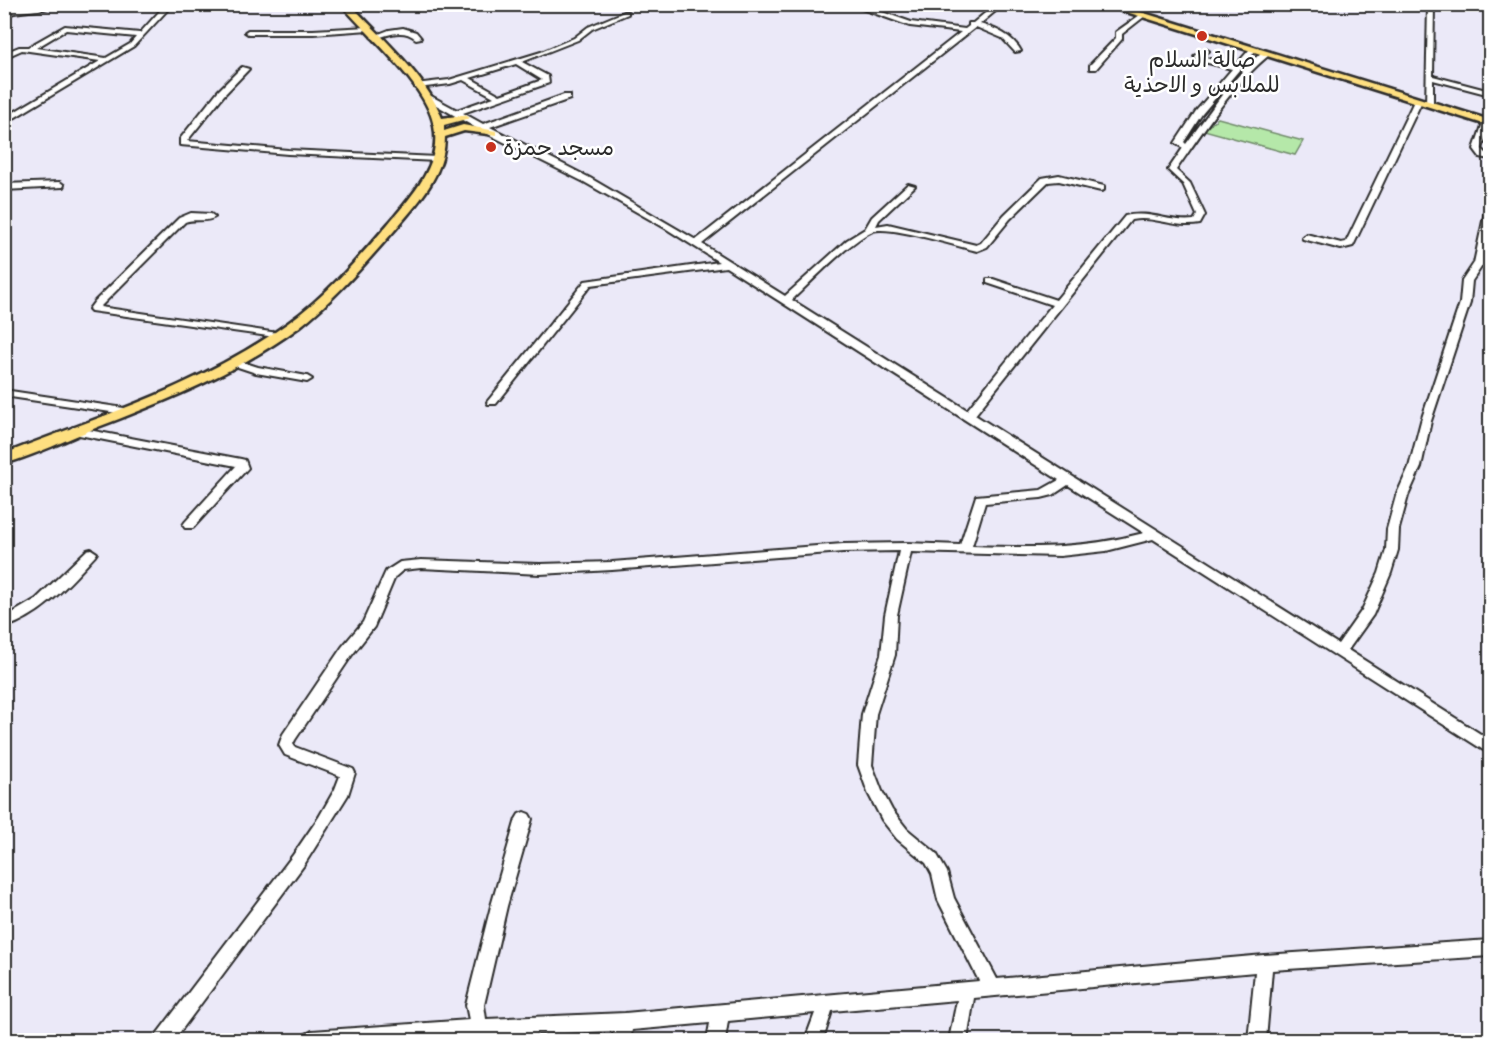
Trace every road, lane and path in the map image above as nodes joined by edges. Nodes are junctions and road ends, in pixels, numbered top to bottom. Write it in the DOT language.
graph roads {
  1 [pos="55,4"];
  2 [pos="170,4"];
  3 [pos="345,4"];
  4 [pos="851,4"];
  5 [pos="995,4"];
  6 [pos="1001,4"];
  7 [pos="1105,4"];
  8 [pos="1431,4"];
  9 [pos="626,13"];
  10 [pos="4,14"];
  11 [pos="1142,16"];
  12 [pos="973,24"];
  13 [pos="962,30"];
  14 [pos="248,32"];
  15 [pos="371,33"];
  16 [pos="142,35"];
  17 [pos="418,38"];
  18 [pos="29,49"];
  19 [pos="1252,50"];
  20 [pos="1017,51"];
  21 [pos="1205,51"];
  22 [pos="1265,54"];
  23 [pos="4,56"];
  24 [pos="108,60"];
  25 [pos="516,61"];
  26 [pos="1237,66"];
  27 [pos="1250,66"];
  28 [pos="1093,67"];
  29 [pos="245,69"];
  30 [pos="1430,77"];
  31 [pos="464,78"];
  32 [pos="417,86"];
  33 [pos="1491,93"];
  34 [pos="567,97"];
  35 [pos="428,98"];
  36 [pos="501,98"];
  37 [pos="1418,101"];
  38 [pos="1429,104"];
  39 [pos="463,120"];
  40 [pos="4,122"];
  41 [pos="1489,122"];
  42 [pos="440,127"];
  43 [pos="482,127"];
  44 [pos="493,133"];
  45 [pos="1188,148"];
  46 [pos="1491,157"];
  47 [pos="437,159"];
  48 [pos="60,185"];
  49 [pos="911,186"];
  50 [pos="4,187"];
  51 [pos="1101,188"];
  52 [pos="1491,207"];
  53 [pos="211,217"];
  54 [pos="870,229"];
  55 [pos="1306,237"];
  56 [pos="693,242"];
  57 [pos="727,264"];
  58 [pos="990,280"];
  59 [pos="785,301"];
  60 [pos="1058,304"];
  61 [pos="278,336"];
  62 [pos="234,362"];
  63 [pos="306,380"];
  64 [pos="4,393"];
  65 [pos="492,402"];
  66 [pos="124,411"];
  67 [pos="968,416"];
  68 [pos="73,431"];
  69 [pos="4,459"];
  70 [pos="1068,479"];
  71 [pos="189,525"];
  72 [pos="1154,535"];
  73 [pos="906,547"];
  74 [pos="965,549"];
  75 [pos="92,553"];
  76 [pos="4,623"];
  77 [pos="1340,652"];
  78 [pos="1491,747"];
  79 [pos="524,819"];
  80 [pos="1491,948"];
  81 [pos="1264,963"];
  82 [pos="992,988"];
  83 [pos="967,990"];
  84 [pos="827,1002"];
  85 [pos="721,1012"];
  86 [pos="625,1022"];
  87 [pos="478,1034"];
  88 [pos="163,1041"];
  89 [pos="312,1041"];
  90 [pos="621,1041"];
  91 [pos="716,1041"];
  92 [pos="813,1041"];
  93 [pos="958,1041"];
  94 [pos="1257,1041"];
  1 -- 10 [label="street"];
  2 -- 16 [label="street"];
  3 -- 15 [label="main road"];
  4 -- 13 [label="street"];
  5 -- 12 [label="street"];
  6 -- 12 [label="street"];
  7 -- 11 [label="main road"];
  8 -- 30 [label="street"];
  9 -- 25 [label="street"];
  11 -- 19 [label="main road"];
  11 -- 28 [label="street"];
  12 -- 13 [label="street"];
  12 -- 20 [label="street"];
  12 -- 56 [label="street"];
  13 -- 56 [label="street"];
  14 -- 15 [label="street"];
  15 -- 17 [label="street"];
  15 -- 32 [label="main road"];
  16 -- 18 [label="street"];
  16 -- 24 [label="street"];
  18 -- 23 [label="street"];
  18 -- 24 [label="street"];
  19 -- 22 [label="main road"];
  19 -- 26 [label="street"];
  21 -- 26 [label="street"];
  22 -- 27 [label="street"];
  22 -- 37 [label="main road"];
  24 -- 40 [label="street"];
  25 -- 31 [label="street"];
  25 -- 36 [label="street"];
  26 -- 27 [label="street"];
  26 -- 45 [label="street"];
  27 -- 45 [label="street"];
  29 -- 47 [label="street"];
  30 -- 33 [label="street"];
  30 -- 38 [label="street"];
  31 -- 32 [label="street"];
  31 -- 36 [label="street"];
  32 -- 35 [label="main road"];
  34 -- 43 [label="street"];
  35 -- 39 [label="street"];
  35 -- 42 [label="main road"];
  36 -- 39 [label="street"];
  37 -- 38 [label="main road"];
  37 -- 55 [label="street"];
  38 -- 41 [label="main road"];
  39 -- 42 [label="main road"];
  39 -- 43 [label="street"];
  39 -- 44 [label="main road"];
  41 -- 46 [label="street"];
  42 -- 47 [label="main road"];
  43 -- 44 [label="street"];
  44 -- 56 [label="street"];
  45 -- 60 [label="street"];
  47 -- 61 [label="main road"];
  48 -- 50 [label="street"];
  49 -- 54 [label="street"];
  51 -- 54 [label="street"];
  52 -- 77 [label="street"];
  53 -- 61 [label="street"];
  54 -- 59 [label="street"];
  56 -- 57 [label="street"];
  57 -- 59 [label="street"];
  57 -- 65 [label="street"];
  58 -- 60 [label="street"];
  59 -- 67 [label="street"];
  60 -- 67 [label="street"];
  61 -- 62 [label="main road"];
  62 -- 63 [label="street"];
  62 -- 66 [label="main road"];
  64 -- 66 [label="street"];
  66 -- 68 [label="main road"];
  67 -- 70 [label="street"];
  68 -- 69 [label="main road"];
  68 -- 71 [label="street"];
  70 -- 72 [label="street"];
  70 -- 74 [label="street"];
  72 -- 74 [label="street"];
  72 -- 77 [label="street"];
  73 -- 74 [label="street"];
  73 -- 82 [label="street"];
  73 -- 88 [label="street"];
  75 -- 76 [label="street"];
  77 -- 78 [label="street"];
  79 -- 87 [label="street"];
  80 -- 81 [label="street"];
  81 -- 82 [label="street"];
  81 -- 94 [label="street"];
  82 -- 83 [label="street"];
  83 -- 84 [label="street"];
  83 -- 93 [label="street"];
  84 -- 85 [label="street"];
  84 -- 92 [label="street"];
  85 -- 86 [label="street"];
  85 -- 91 [label="street"];
  86 -- 87 [label="street"];
  86 -- 90 [label="street"];
  87 -- 89 [label="street"];
}
